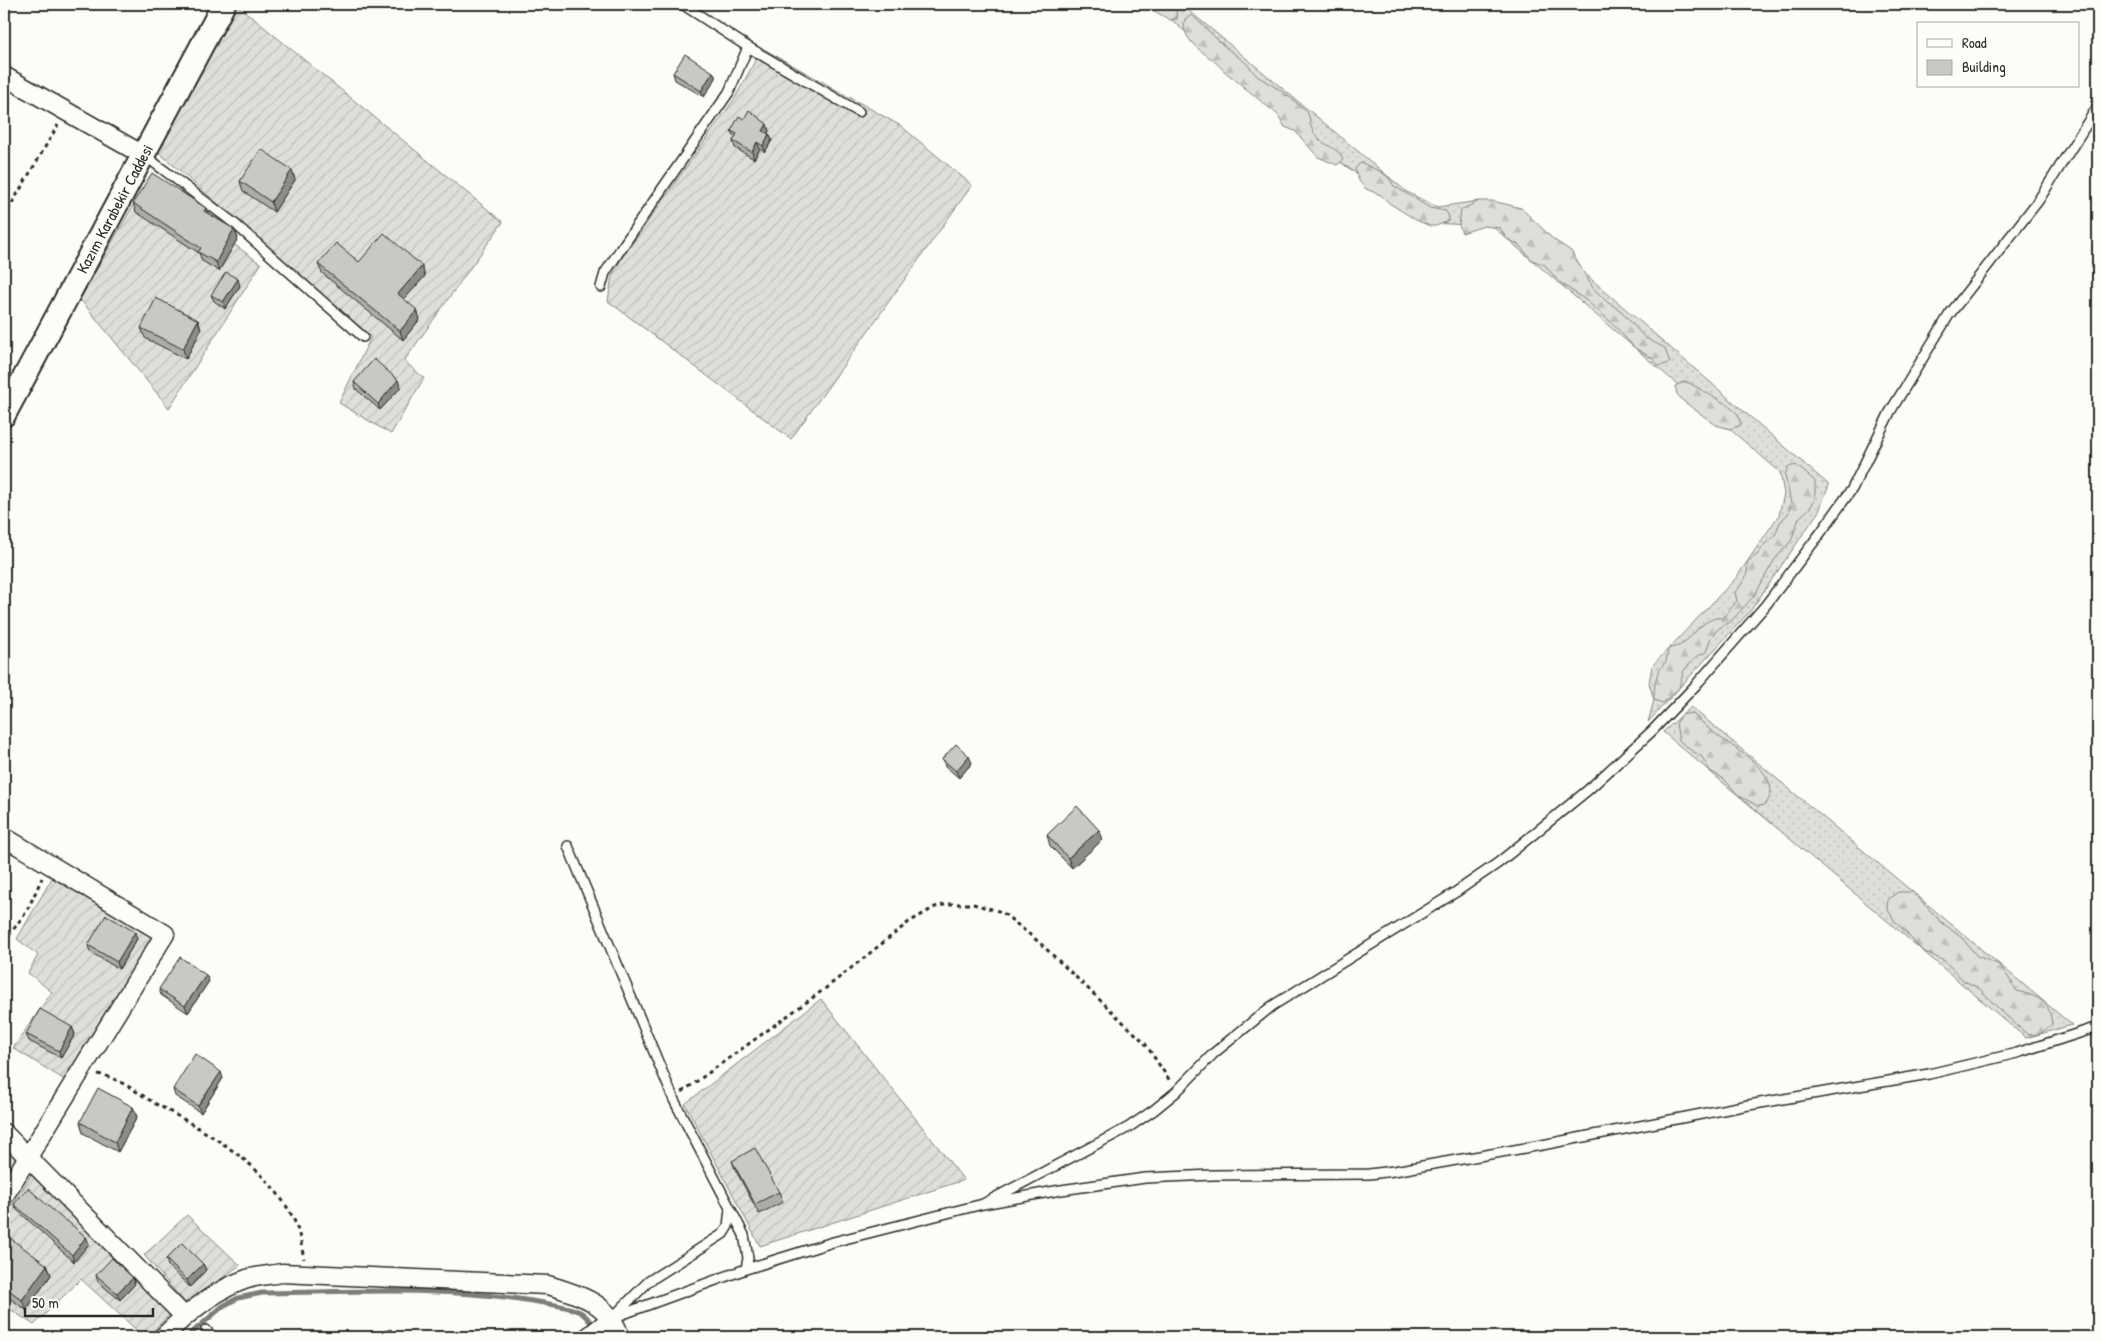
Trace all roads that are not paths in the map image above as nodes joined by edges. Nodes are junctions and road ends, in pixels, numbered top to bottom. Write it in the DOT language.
graph roads {
  1 [pos="224,4"];
  2 [pos="682,4"];
  3 [pos="748,47"];
  4 [pos="4,76"];
  5 [pos="2098,106"];
  6 [pos="859,112"];
  7 [pos="143,154"];
  8 [pos="601,288"];
  9 [pos="363,337"];
  10 [pos="4,415"];
  11 [pos="4,837"];
  12 [pos="568,846"];
  13 [pos="2098,1027"];
  14 [pos="4,1132"];
  15 [pos="28,1156"];
  16 [pos="4,1196"];
  17 [pos="983,1204"];
  18 [pos="730,1207"];
  19 [pos="746,1269"];
  20 [pos="184,1316"];
  21 [pos="608,1321"];
  22 [pos="163,1337"];
  23 [pos="588,1337"];
  24 [pos="620,1337"];
  1 -- 7 [label="street, Kazım Karabekir Caddesi"];
  2 -- 3 [label="lane"];
  3 -- 6 [label="lane"];
  3 -- 8 [label="lane"];
  4 -- 7 [label="street"];
  5 -- 17 [label="lane"];
  7 -- 9 [label="lane"];
  7 -- 10 [label="street, Kazım Karabekir Caddesi"];
  11 -- 15 [label="street"];
  12 -- 18 [label="lane"];
  13 -- 17 [label="lane"];
  14 -- 15 [label="street"];
  15 -- 16 [label="street"];
  15 -- 20 [label="street"];
  17 -- 19 [label="lane"];
  18 -- 19 [label="lane"];
  18 -- 21 [label="lane"];
  19 -- 21 [label="lane"];
  20 -- 21 [label="street"];
  20 -- 22 [label="street"];
  21 -- 23 [label="street"];
  21 -- 24 [label="street"];
}
